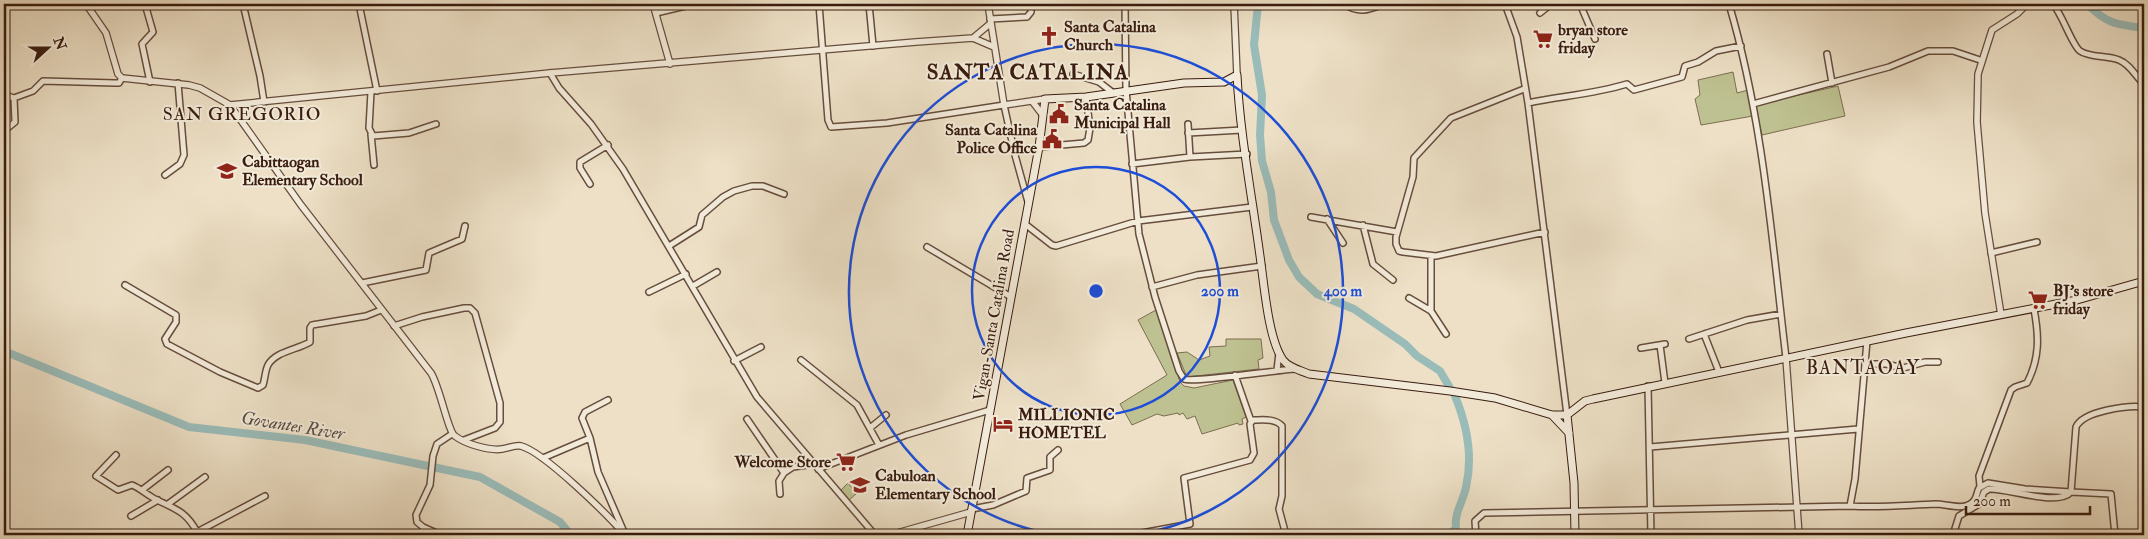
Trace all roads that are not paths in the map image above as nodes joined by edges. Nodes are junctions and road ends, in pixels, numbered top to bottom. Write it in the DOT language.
graph roads {
  1 [pos="86,4"];
  2 [pos="146,4"];
  3 [pos="243,4"];
  4 [pos="359,4"];
  5 [pos="653,4"];
  6 [pos="694,4"];
  7 [pos="819,4"];
  8 [pos="869,4"];
  9 [pos="988,4"];
  10 [pos="1031,4"];
  11 [pos="1125,4"];
  12 [pos="1234,4"];
  13 [pos="1344,4"];
  14 [pos="1384,4"];
  15 [pos="1505,4"];
  16 [pos="1552,4"];
  17 [pos="1580,4"];
  18 [pos="1729,4"];
  19 [pos="2027,4"];
  20 [pos="2053,4"];
  21 [pos="656,13"];
  22 [pos="1540,13"];
  23 [pos="990,21"];
  24 [pos="973,38"];
  25 [pos="1595,39"];
  26 [pos="873,46"];
  27 [pos="1741,46"];
  28 [pos="994,48"];
  29 [pos="822,51"];
  30 [pos="1827,54"];
  31 [pos="1980,60"];
  32 [pos="670,64"];
  33 [pos="550,74"];
  34 [pos="1073,74"];
  35 [pos="1237,74"];
  36 [pos="122,78"];
  37 [pos="150,82"];
  38 [pos="1224,82"];
  39 [pos="178,83"];
  40 [pos="1832,83"];
  41 [pos="2144,84"];
  42 [pos="1126,90"];
  43 [pos="1238,90"];
  44 [pos="1524,90"];
  45 [pos="374,91"];
  46 [pos="1112,92"];
  47 [pos="4,95"];
  48 [pos="1086,96"];
  49 [pos="14,98"];
  50 [pos="1045,99"];
  51 [pos="1032,101"];
  52 [pos="264,102"];
  53 [pos="1528,102"];
  54 [pos="1753,104"];
  55 [pos="230,105"];
  56 [pos="1004,105"];
  57 [pos="1042,114"];
  58 [pos="436,124"];
  59 [pos="1188,124"];
  60 [pos="4,130"];
  61 [pos="1242,130"];
  62 [pos="1188,133"];
  63 [pos="371,134"];
  64 [pos="608,145"];
  65 [pos="1039,147"];
  66 [pos="1247,154"];
  67 [pos="1190,157"];
  68 [pos="1132,164"];
  69 [pos="374,165"];
  70 [pos="165,175"];
  71 [pos="590,184"];
  72 [pos="784,194"];
  73 [pos="1029,203"];
  74 [pos="1252,207"];
  75 [pos="1312,217"];
  76 [pos="1327,218"];
  77 [pos="1138,221"];
  78 [pos="1025,224"];
  79 [pos="1362,225"];
  80 [pos="465,226"];
  81 [pos="1397,232"];
  82 [pos="1545,232"];
  83 [pos="2037,242"];
  84 [pos="1343,243"];
  85 [pos="669,246"];
  86 [pos="927,247"];
  87 [pos="1991,253"];
  88 [pos="1431,256"];
  89 [pos="1262,266"];
  90 [pos="717,272"];
  91 [pos="686,274"];
  92 [pos="1393,280"];
  93 [pos="2144,281"];
  94 [pos="362,283"];
  95 [pos="125,285"];
  96 [pos="693,286"];
  97 [pos="1152,286"];
  98 [pos="649,292"];
  99 [pos="1011,297"];
  100 [pos="1409,298"];
  101 [pos="2034,309"];
  102 [pos="381,310"];
  103 [pos="1431,311"];
  104 [pos="1781,314"];
  105 [pos="2001,315"];
  106 [pos="394,326"];
  107 [pos="1446,334"];
  108 [pos="1704,334"];
  109 [pos="1689,339"];
  110 [pos="1867,341"];
  111 [pos="761,347"];
  112 [pos="1641,348"];
  113 [pos="1279,353"];
  114 [pos="1786,358"];
  115 [pos="734,360"];
  116 [pos="802,360"];
  117 [pos="1938,362"];
  118 [pos="1865,364"];
  119 [pos="1295,369"];
  120 [pos="1277,370"];
  121 [pos="1719,372"];
  122 [pos="1235,375"];
  123 [pos="1665,383"];
  124 [pos="1648,386"];
  125 [pos="608,400"];
  126 [pos="2144,407"];
  127 [pos="990,410"];
  128 [pos="1552,415"];
  129 [pos="1567,415"];
  130 [pos="886,416"];
  131 [pos="747,419"];
  132 [pos="1251,421"];
  133 [pos="870,428"];
  134 [pos="1858,429"];
  135 [pos="1569,433"];
  136 [pos="452,434"];
  137 [pos="1792,434"];
  138 [pos="590,438"];
  139 [pos="464,440"];
  140 [pos="879,445"];
  141 [pos="1650,447"];
  142 [pos="1058,450"];
  143 [pos="116,455"];
  144 [pos="543,458"];
  145 [pos="814,464"];
  146 [pos="818,469"];
  147 [pos="168,470"];
  148 [pos="784,473"];
  149 [pos="206,477"];
  150 [pos="1980,486"];
  151 [pos="142,490"];
  152 [pos="2071,492"];
  153 [pos="780,494"];
  154 [pos="265,496"];
  155 [pos="158,500"];
  156 [pos="168,504"];
  157 [pos="1797,506"];
  158 [pos="1850,506"];
  159 [pos="1651,509"];
  160 [pos="1574,510"];
  161 [pos="971,511"];
  162 [pos="131,516"];
  163 [pos="197,532"];
  164 [pos="1152,533"];
  165 [pos="191,535"];
  166 [pos="441,535"];
  167 [pos="625,535"];
  168 [pos="875,535"];
  169 [pos="890,535"];
  170 [pos="967,535"];
  171 [pos="1131,535"];
  172 [pos="1286,535"];
  173 [pos="1476,535"];
  174 [pos="1575,535"];
  175 [pos="1651,535"];
  176 [pos="1799,535"];
  177 [pos="1953,535"];
  178 [pos="2115,535"];
  1 -- 36 [label="street"];
  2 -- 37 [label="street"];
  3 -- 52 [label="street"];
  4 -- 45 [label="street"];
  5 -- 21 [label="street"];
  6 -- 21 [label="street"];
  7 -- 29 [label="street"];
  8 -- 26 [label="street"];
  9 -- 23 [label="street"];
  10 -- 23 [label="street"];
  11 -- 42 [label="street"];
  12 -- 35 [label="street"];
  13 -- 14 [label="street"];
  15 -- 44 [label="street"];
  16 -- 22 [label="street"];
  17 -- 25 [label="street"];
  18 -- 27 [label="street"];
  19 -- 31 [label="street"];
  20 -- 41 [label="street"];
  21 -- 32 [label="street"];
  23 -- 24 [label="street"];
  23 -- 28 [label="street"];
  24 -- 26 [label="street"];
  24 -- 28 [label="street"];
  26 -- 29 [label="street"];
  27 -- 53 [label="street"];
  27 -- 54 [label="street"];
  28 -- 56 [label="street"];
  29 -- 32 [label="street"];
  29 -- 56 [label="street"];
  30 -- 40 [label="street"];
  31 -- 40 [label="street"];
  31 -- 87 [label="street"];
  32 -- 33 [label="street"];
  33 -- 45 [label="street"];
  33 -- 64 [label="street"];
  34 -- 46 [label="street"];
  35 -- 38 [label="main road"];
  35 -- 43 [label="main road"];
  36 -- 37 [label="street"];
  36 -- 49 [label="street"];
  37 -- 39 [label="street"];
  38 -- 42 [label="main road"];
  38 -- 43 [label="main road"];
  39 -- 55 [label="street"];
  39 -- 70 [label="street"];
  40 -- 54 [label="street"];
  42 -- 46 [label="main road"];
  42 -- 68 [label="street"];
  43 -- 61 [label="main road"];
  44 -- 53 [label="street"];
  44 -- 81 [label="street"];
  45 -- 52 [label="street"];
  45 -- 63 [label="street"];
  46 -- 48 [label="main road"];
  47 -- 49 [label="street"];
  48 -- 50 [label="main road"];
  48 -- 65 [label="street"];
  49 -- 60 [label="street"];
  50 -- 51 [label="street"];
  50 -- 57 [label="main road, Vigan-Santa Catalina Road"];
  51 -- 56 [label="street"];
  51 -- 57 [label="street"];
  52 -- 55 [label="street"];
  53 -- 82 [label="street"];
  54 -- 104 [label="street"];
  55 -- 94 [label="street"];
  56 -- 73 [label="street"];
  57 -- 65 [label="main road, Vigan-Santa Catalina Road"];
  58 -- 63 [label="street"];
  59 -- 62 [label="street"];
  61 -- 62 [label="street"];
  61 -- 66 [label="main road"];
  62 -- 67 [label="street"];
  63 -- 69 [label="street"];
  64 -- 71 [label="street"];
  64 -- 85 [label="street"];
  65 -- 73 [label="main road, Vigan-Santa Catalina Road"];
  66 -- 67 [label="street"];
  66 -- 74 [label="main road"];
  67 -- 68 [label="street"];
  68 -- 77 [label="street"];
  72 -- 85 [label="street"];
  73 -- 78 [label="main road, Vigan-Santa Catalina Road"];
  74 -- 77 [label="street"];
  74 -- 89 [label="main road"];
  75 -- 76 [label="street"];
  76 -- 79 [label="street"];
  76 -- 84 [label="street"];
  77 -- 78 [label="street"];
  77 -- 97 [label="street"];
  78 -- 99 [label="main road, Vigan-Santa Catalina Road"];
  79 -- 81 [label="street"];
  79 -- 92 [label="street"];
  80 -- 94 [label="street"];
  81 -- 88 [label="street"];
  82 -- 88 [label="street"];
  82 -- 129 [label="street"];
  83 -- 87 [label="street"];
  85 -- 91 [label="street"];
  86 -- 99 [label="street"];
  87 -- 105 [label="street"];
  88 -- 103 [label="street"];
  89 -- 97 [label="street"];
  89 -- 113 [label="main road"];
  90 -- 96 [label="street"];
  91 -- 96 [label="street"];
  91 -- 98 [label="street"];
  93 -- 101 [label="main road"];
  94 -- 102 [label="street"];
  95 -- 102 [label="street"];
  96 -- 115 [label="street"];
  97 -- 122 [label="street"];
  99 -- 127 [label="main road, Vigan-Santa Catalina Road"];
  100 -- 103 [label="street"];
  101 -- 105 [label="main road"];
  101 -- 150 [label="street"];
  102 -- 106 [label="street"];
  103 -- 107 [label="street"];
  104 -- 108 [label="street"];
  104 -- 114 [label="street"];
  105 -- 110 [label="main road"];
  106 -- 136 [label="street"];
  106 -- 139 [label="street"];
  108 -- 109 [label="street"];
  108 -- 121 [label="street"];
  110 -- 114 [label="main road"];
  110 -- 118 [label="street"];
  111 -- 115 [label="street"];
  112 -- 123 [label="street"];
  113 -- 119 [label="main road"];
  113 -- 120 [label="street"];
  114 -- 121 [label="main road"];
  114 -- 137 [label="street"];
  115 -- 145 [label="street"];
  116 -- 133 [label="street"];
  117 -- 118 [label="street"];
  118 -- 134 [label="street"];
  119 -- 120 [label="street"];
  119 -- 128 [label="main road"];
  120 -- 122 [label="street"];
  121 -- 123 [label="main road"];
  122 -- 132 [label="street"];
  123 -- 124 [label="main road"];
  124 -- 129 [label="main road"];
  124 -- 141 [label="street"];
  125 -- 138 [label="street"];
  126 -- 152 [label="street"];
  127 -- 140 [label="street"];
  127 -- 161 [label="main road, Vigan-Santa Catalina Road"];
  128 -- 129 [label="main road"];
  128 -- 135 [label="main road"];
  129 -- 135 [label="main road"];
  130 -- 133 [label="street"];
  131 -- 148 [label="street"];
  132 -- 164 [label="street"];
  132 -- 172 [label="street"];
  133 -- 140 [label="street"];
  134 -- 137 [label="street"];
  134 -- 158 [label="street"];
  135 -- 160 [label="main road"];
  136 -- 139 [label="street"];
  136 -- 166 [label="street"];
  137 -- 141 [label="street"];
  137 -- 157 [label="street"];
  138 -- 144 [label="street"];
  138 -- 167 [label="street"];
  139 -- 144 [label="street"];
  140 -- 146 [label="street"];
  141 -- 159 [label="street"];
  142 -- 161 [label="street"];
  143 -- 151 [label="street"];
  144 -- 167 [label="street"];
  145 -- 146 [label="street"];
  145 -- 148 [label="street"];
  146 -- 168 [label="street"];
  147 -- 151 [label="street"];
  148 -- 153 [label="street"];
  149 -- 156 [label="street"];
  150 -- 152 [label="street"];
  150 -- 158 [label="street"];
  151 -- 155 [label="street"];
  152 -- 177 [label="street"];
  152 -- 178 [label="street"];
  154 -- 163 [label="street"];
  155 -- 156 [label="street"];
  155 -- 162 [label="street"];
  156 -- 163 [label="street"];
  157 -- 158 [label="street"];
  157 -- 159 [label="street"];
  157 -- 176 [label="street"];
  159 -- 160 [label="street"];
  159 -- 175 [label="street"];
  160 -- 173 [label="street"];
  160 -- 174 [label="main road"];
  161 -- 169 [label="street"];
  161 -- 170 [label="main road, Vigan-Santa Catalina Road"];
  163 -- 165 [label="street"];
  164 -- 171 [label="street"];
}
